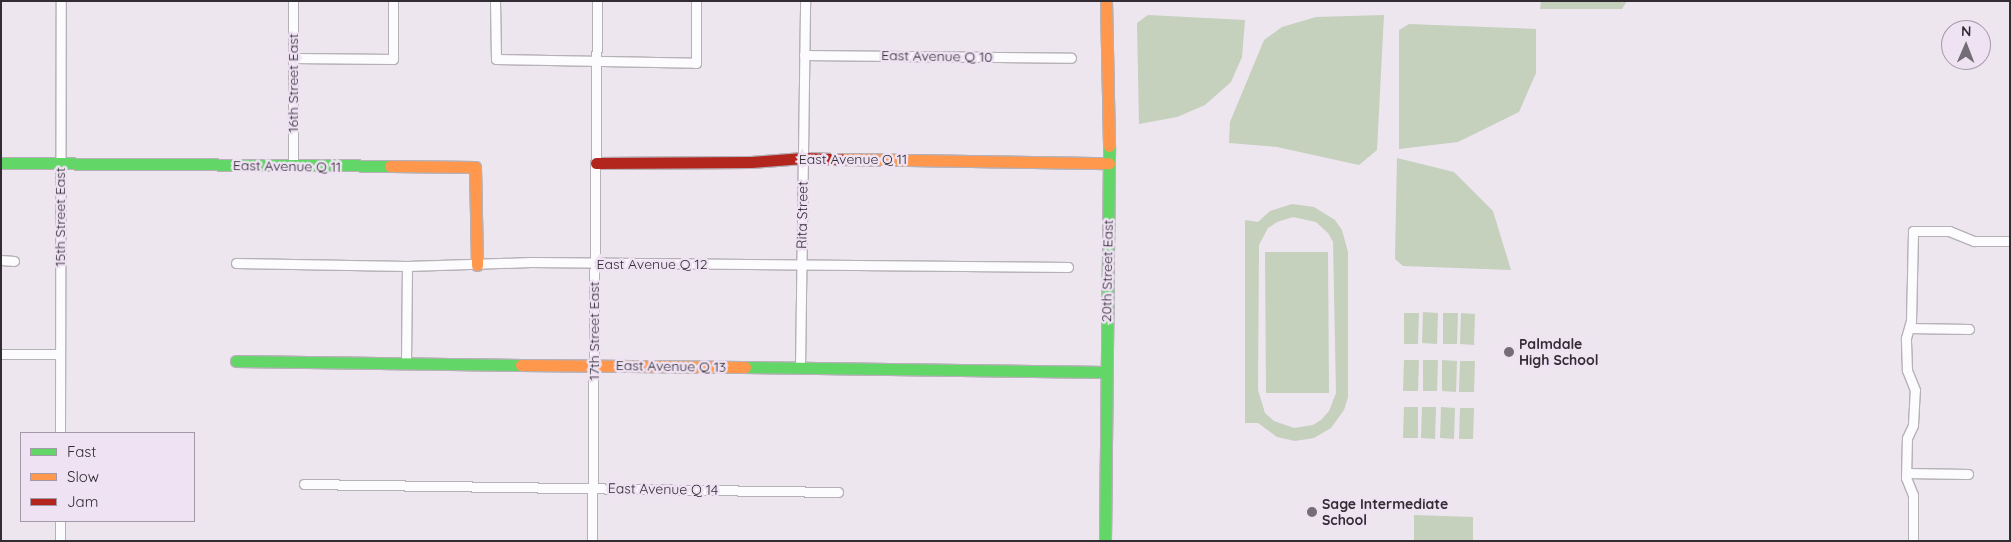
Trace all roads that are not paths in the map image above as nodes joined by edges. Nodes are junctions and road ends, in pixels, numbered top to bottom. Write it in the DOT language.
graph roads {
  1 [pos="61,1"];
  2 [pos="293,1"];
  3 [pos="393,1"];
  4 [pos="495,1"];
  5 [pos="597,1"];
  6 [pos="696,1"];
  7 [pos="805,1"];
  8 [pos="1106,1"];
  9 [pos="804,55"];
  10 [pos="293,58"];
  11 [pos="1071,58"];
  12 [pos="597,61"];
  13 [pos="803,158"];
  14 [pos="1,163"];
  15 [pos="60,163"];
  16 [pos="596,163"];
  17 [pos="1109,163"];
  18 [pos="293,166"];
  19 [pos="2010,241"];
  20 [pos="1,260"];
  21 [pos="14,260"];
  22 [pos="236,263"];
  23 [pos="594,264"];
  24 [pos="801,264"];
  25 [pos="477,265"];
  26 [pos="407,266"];
  27 [pos="1068,267"];
  28 [pos="1909,328"];
  29 [pos="1969,328"];
  30 [pos="1,354"];
  31 [pos="59,354"];
  32 [pos="236,361"];
  33 [pos="406,363"];
  34 [pos="593,364"];
  35 [pos="800,368"];
  36 [pos="1105,372"];
  37 [pos="60,432"];
  38 [pos="1907,473"];
  39 [pos="1968,474"];
  40 [pos="304,484"];
  41 [pos="592,488"];
  42 [pos="838,492"];
  43 [pos="60,522"];
  44 [pos="60,541"];
  45 [pos="592,541"];
  46 [pos="1105,541"];
  47 [pos="1912,541"];
  1 -- 15 [label="street, 15th Street East"];
  2 -- 10 [label="street, 16th Street East"];
  3 -- 10 [label="street"];
  4 -- 12 [label="street"];
  5 -- 12 [label="street, 17th Street East"];
  6 -- 12 [label="street"];
  7 -- 9 [label="street, Rita Street"];
  8 -- 17 [label="street, 20th Street East"];
  9 -- 11 [label="street, East Avenue Q 10"];
  9 -- 13 [label="street, Rita Street"];
  10 -- 18 [label="street, 16th Street East"];
  12 -- 16 [label="street, 17th Street East"];
  13 -- 16 [label="street, East Avenue Q 11"];
  13 -- 17 [label="street, East Avenue Q 11"];
  13 -- 24 [label="street, Rita Street"];
  14 -- 15 [label="street, East Avenue Q 11"];
  15 -- 18 [label="street, East Avenue Q 11"];
  15 -- 31 [label="street, 15th Street East"];
  16 -- 23 [label="street, 17th Street East"];
  17 -- 36 [label="street, 20th Street East"];
  18 -- 25 [label="street, East Avenue Q 11"];
  19 -- 28 [label="street"];
  20 -- 21 [label="street"];
  22 -- 26 [label="street, East Avenue Q 12"];
  23 -- 24 [label="street, East Avenue Q 12"];
  23 -- 25 [label="street, East Avenue Q 12"];
  23 -- 34 [label="street, 17th Street East"];
  24 -- 27 [label="street, East Avenue Q 12"];
  24 -- 35 [label="street, Rita Street"];
  25 -- 26 [label="street, East Avenue Q 12"];
  26 -- 33 [label="street"];
  28 -- 29 [label="street"];
  28 -- 38 [label="street"];
  30 -- 31 [label="street"];
  31 -- 37 [label="street, 15th Street East"];
  32 -- 33 [label="street, East Avenue Q 13"];
  33 -- 34 [label="street, East Avenue Q 13"];
  34 -- 35 [label="street, East Avenue Q 13"];
  34 -- 41 [label="street, 17th Street East"];
  35 -- 36 [label="street, East Avenue Q 13"];
  36 -- 46 [label="street, 20th Street East"];
  38 -- 39 [label="street"];
  38 -- 47 [label="street"];
  40 -- 41 [label="street, East Avenue Q 14"];
  41 -- 42 [label="street, East Avenue Q 14"];
  41 -- 45 [label="street, 17th Street East"];
  43 -- 44 [label="street"];
}
